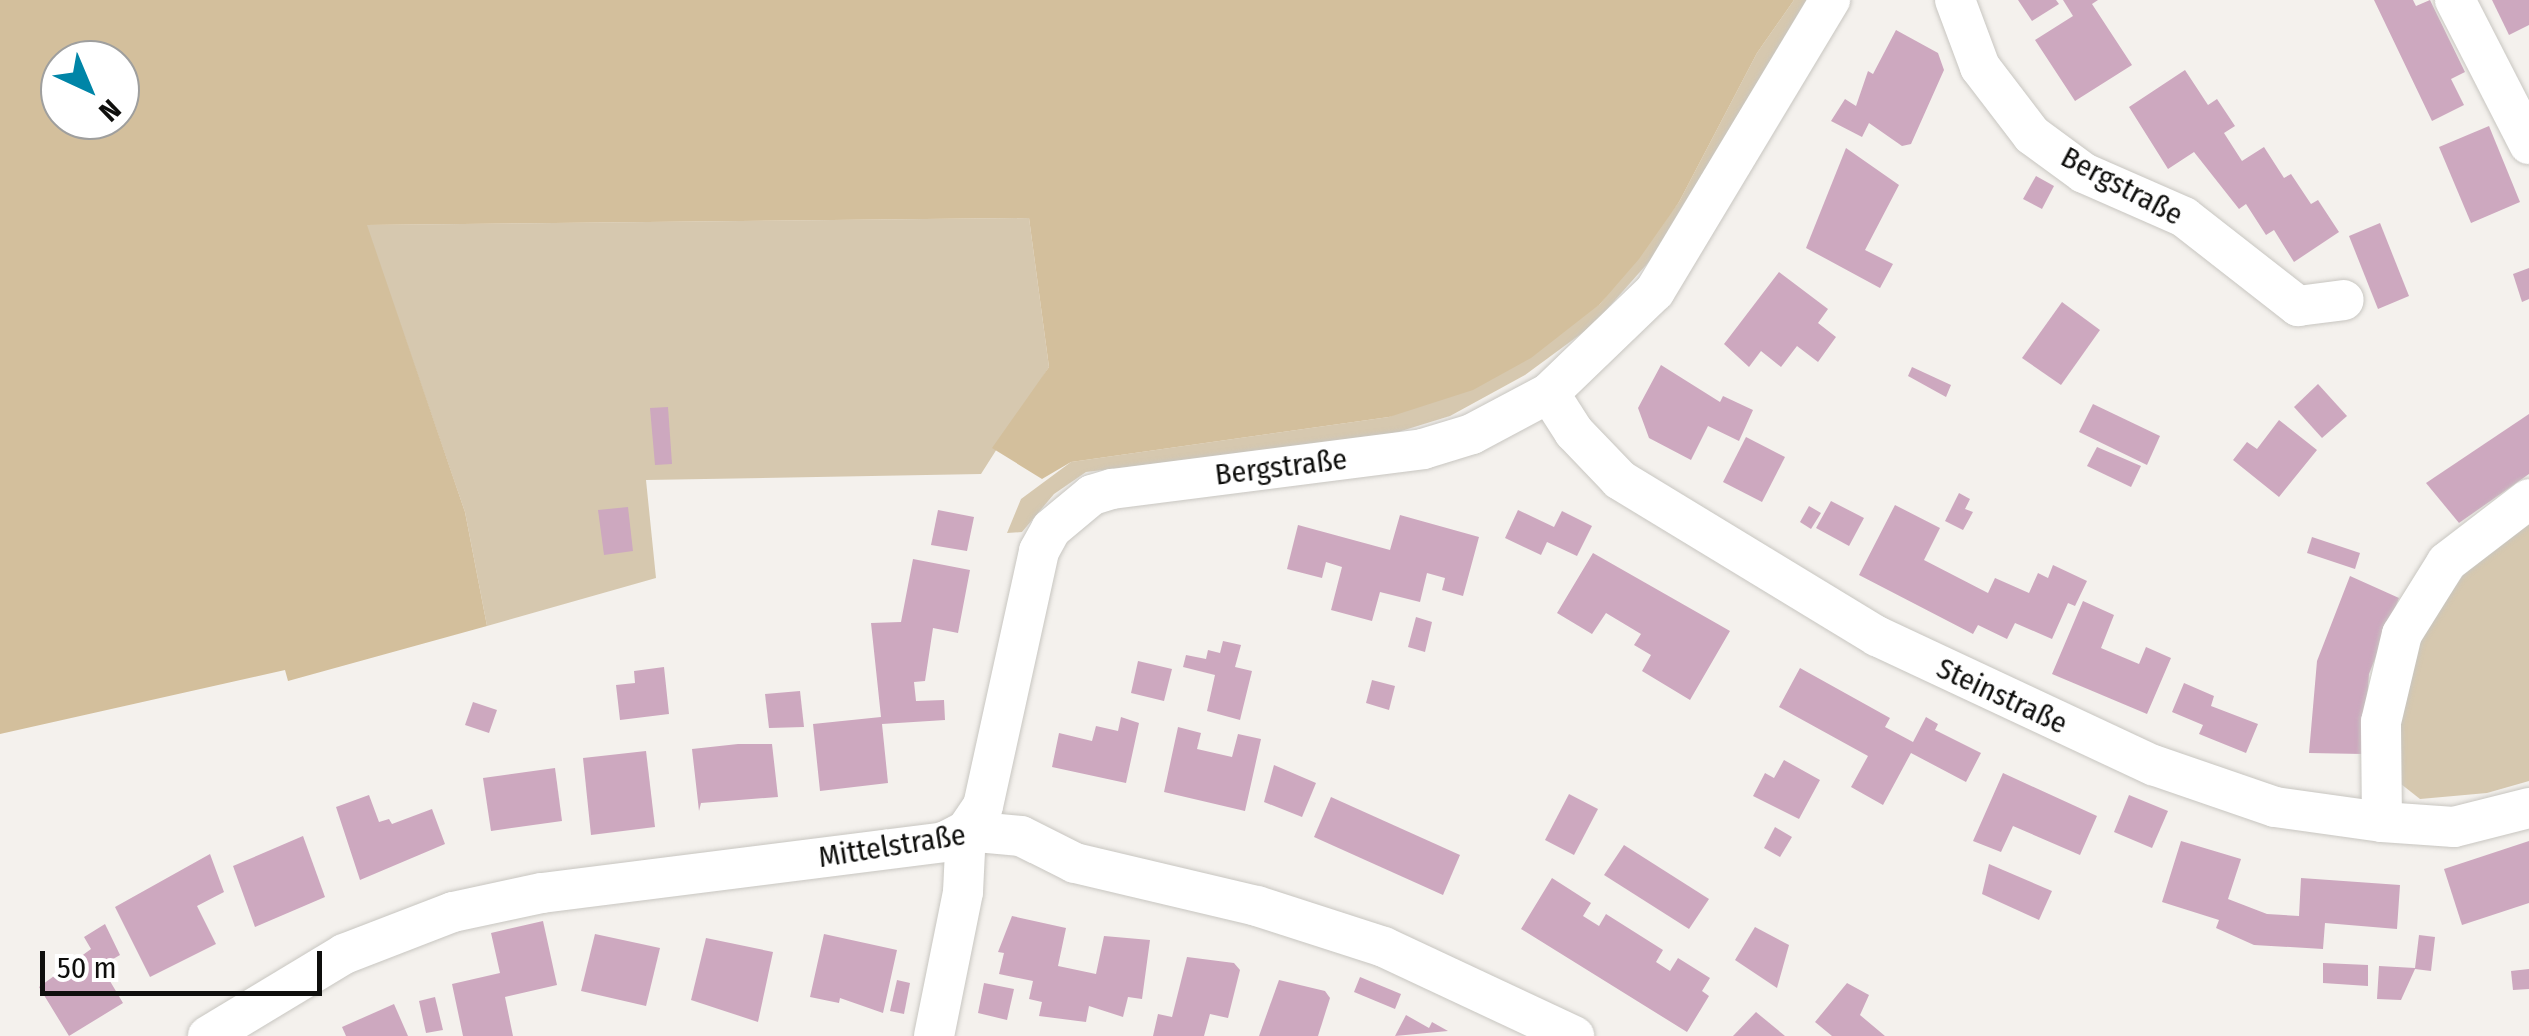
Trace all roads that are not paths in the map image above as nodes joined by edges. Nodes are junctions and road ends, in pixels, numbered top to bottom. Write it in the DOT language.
graph roads {
  1 [pos="1830,0"];
  2 [pos="1955,0"];
  3 [pos="2455,0"];
  4 [pos="2529,144"];
  5 [pos="2344,300"];
  6 [pos="1549,393"];
  7 [pos="2529,499"];
  8 [pos="2529,808"];
  9 [pos="2382,822"];
  10 [pos="966,831"];
  11 [pos="1521,1023"];
  12 [pos="208,1036"];
  13 [pos="934,1036"];
  14 [pos="1574,1036"];
  1 -- 6 [label="street, Bergstraße"];
  2 -- 5 [label="street, Bergstraße"];
  3 -- 4 [label="street"];
  6 -- 9 [label="street, Steinstraße"];
  6 -- 10 [label="street, Bergstraße"];
  7 -- 9 [label="street"];
  8 -- 9 [label="street, Steinstraße"];
  10 -- 11 [label="street, Mittelstraße"];
  10 -- 12 [label="street, Mittelstraße"];
  10 -- 13 [label="street, Bergstraße"];
  11 -- 14 [label="street, Mittelstraße"];
}
